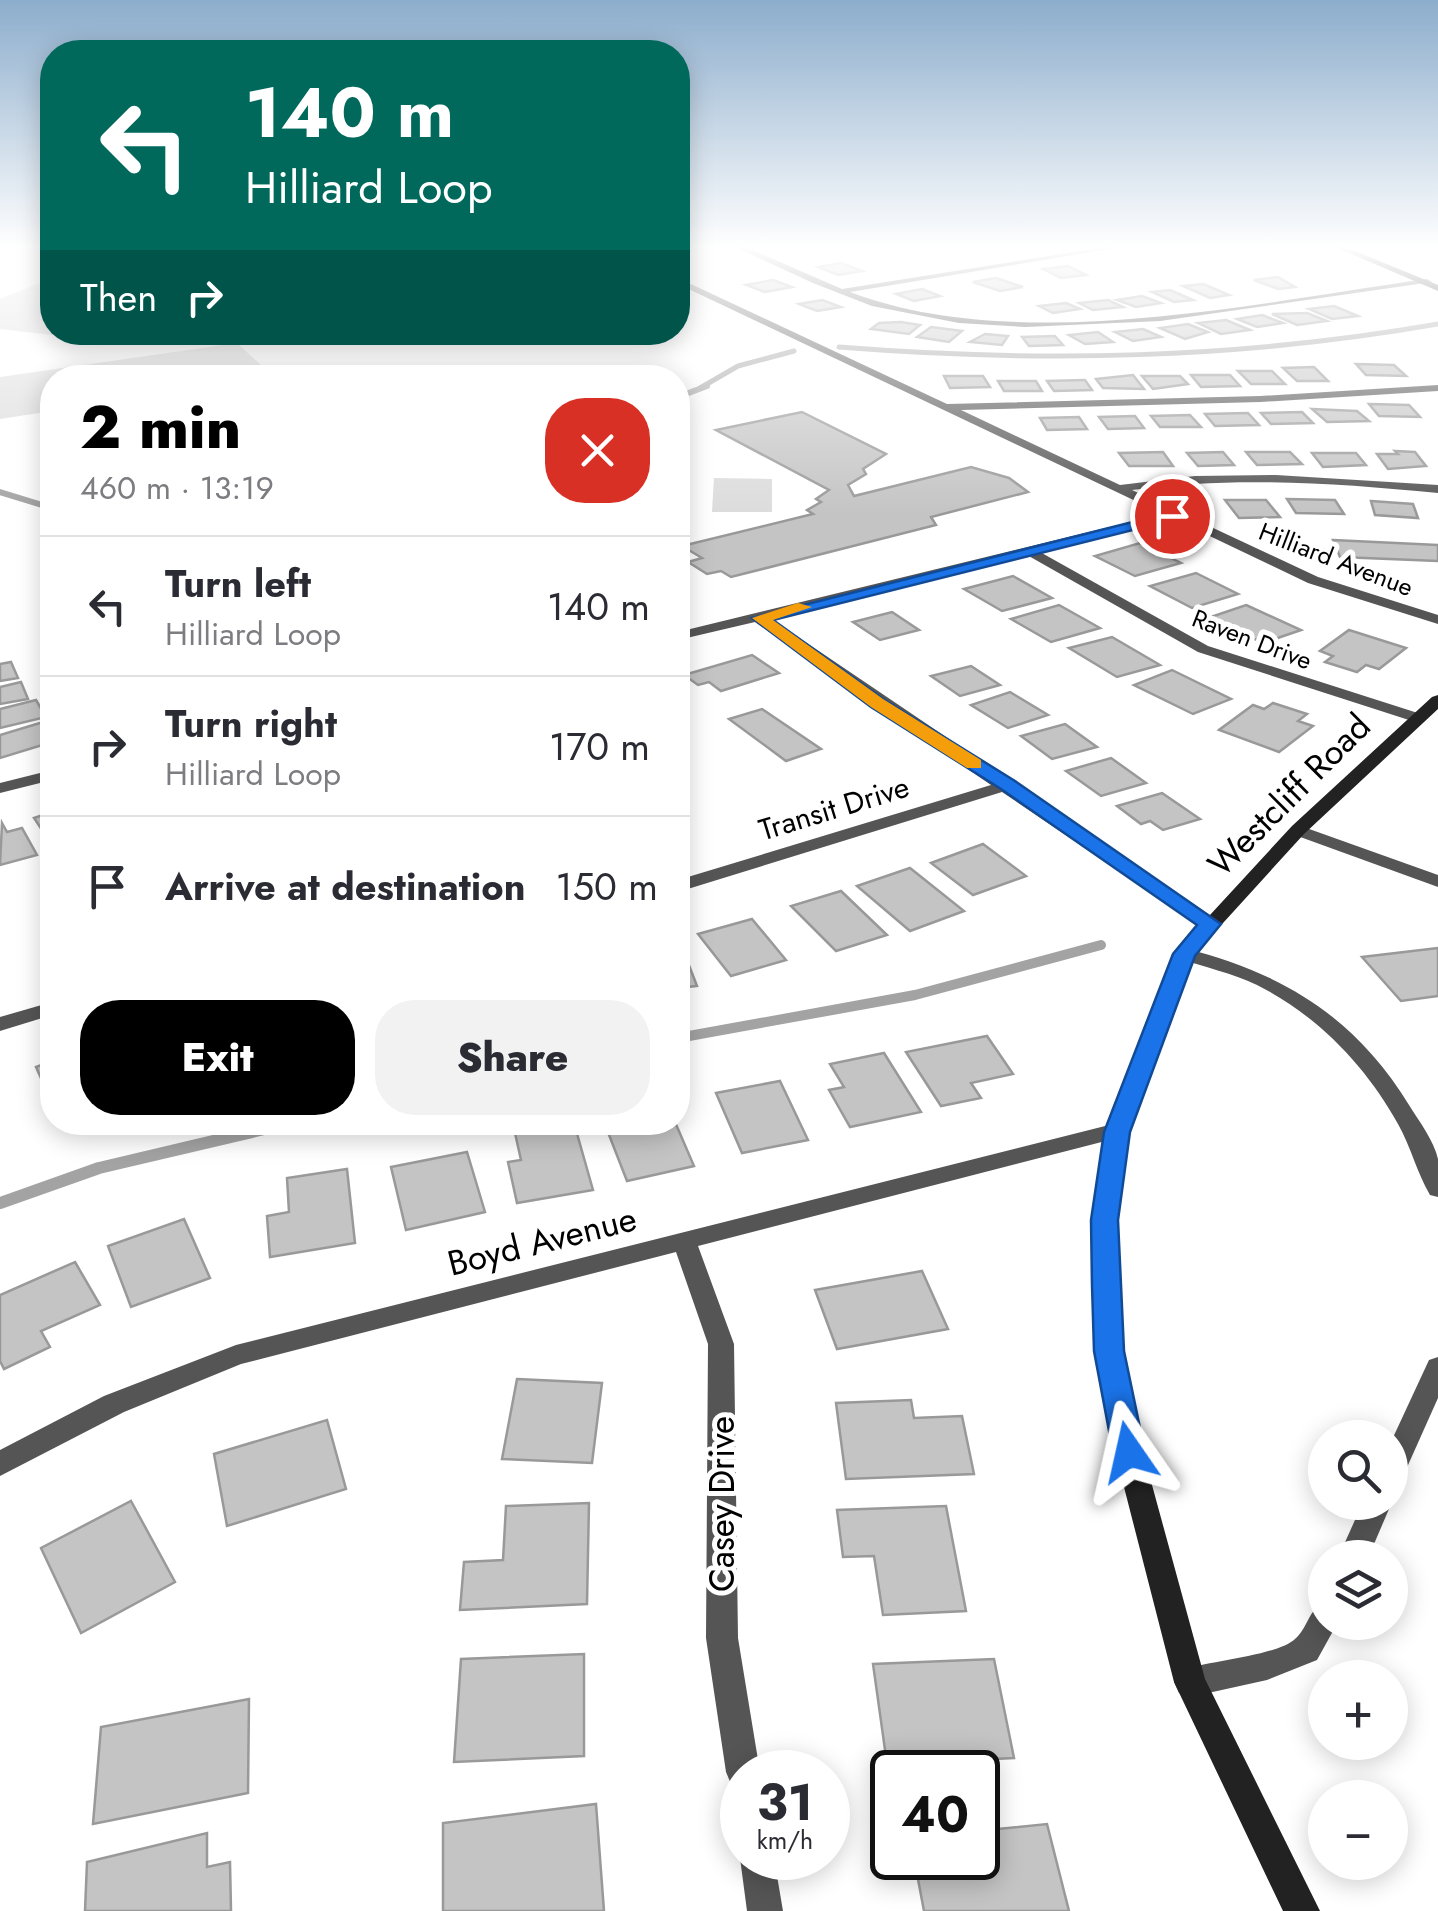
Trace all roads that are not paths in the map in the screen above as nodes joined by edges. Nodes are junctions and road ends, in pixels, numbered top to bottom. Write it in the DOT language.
graph roads {
  1 [pos="793,336"];
  2 [pos="1438,388"];
  3 [pos="941,407"];
  4 [pos="1113,489"];
  5 [pos="1438,489"];
  6 [pos="1172,516"];
  7 [pos="1027,550"];
  8 [pos="760,618"];
  9 [pos="1438,620"];
  10 [pos="690,633"];
  11 [pos="1438,700"];
  12 [pos="1418,718"];
  13 [pos="40,778"];
  14 [pos="1008,785"];
  15 [pos="0,788"];
  16 [pos="1298,830"];
  17 [pos="1438,881"];
  18 [pos="690,882"];
  19 [pos="1210,924"];
  20 [pos="1184,954"];
  21 [pos="40,1012"];
  22 [pos="0,1024"];
  23 [pos="1117,1132"];
  24 [pos="1438,1188"];
  25 [pos="684,1240"];
  26 [pos="1438,1367"];
  27 [pos="1408,1434"];
  28 [pos="0,1464"];
  29 [pos="1312,1640"];
  30 [pos="1190,1682"];
  31 [pos="740,1750"];
  32 [pos="760,1880"];
  33 [pos="765,1911"];
  34 [pos="1302,1911"];
  1 -- 3 [label="street, Hilliard Avenue"];
  2 -- 3 [label="street"];
  3 -- 4 [label="street, Hilliard Avenue"];
  4 -- 5 [label="street"];
  4 -- 6 [label="street, Hilliard Avenue"];
  6 -- 7 [label="street"];
  6 -- 9 [label="street, Hilliard Avenue"];
  7 -- 8 [label="street"];
  7 -- 12 [label="street, Raven Drive"];
  8 -- 10 [label="street"];
  8 -- 14 [label="street"];
  11 -- 12 [label="street, Westcliff Road"];
  12 -- 16 [label="street, Westcliff Road"];
  13 -- 15 [label="street"];
  14 -- 18 [label="street, Transit Drive"];
  14 -- 19 [label="street"];
  16 -- 17 [label="street"];
  16 -- 19 [label="street, Westcliff Road"];
  19 -- 20 [label="street, Westcliff Road"];
  20 -- 23 [label="street, Westcliff Road"];
  20 -- 24 [label="street"];
  21 -- 22 [label="street"];
  23 -- 25 [label="street, Boyd Avenue"];
  23 -- 30 [label="street, Westcliff Road"];
  25 -- 28 [label="street, Boyd Avenue"];
  25 -- 31 [label="street, Casey Drive"];
  26 -- 27 [label="street"];
  29 -- 30 [label="street"];
  30 -- 34 [label="street, Westcliff Road"];
  32 -- 33 [label="street"];
}
